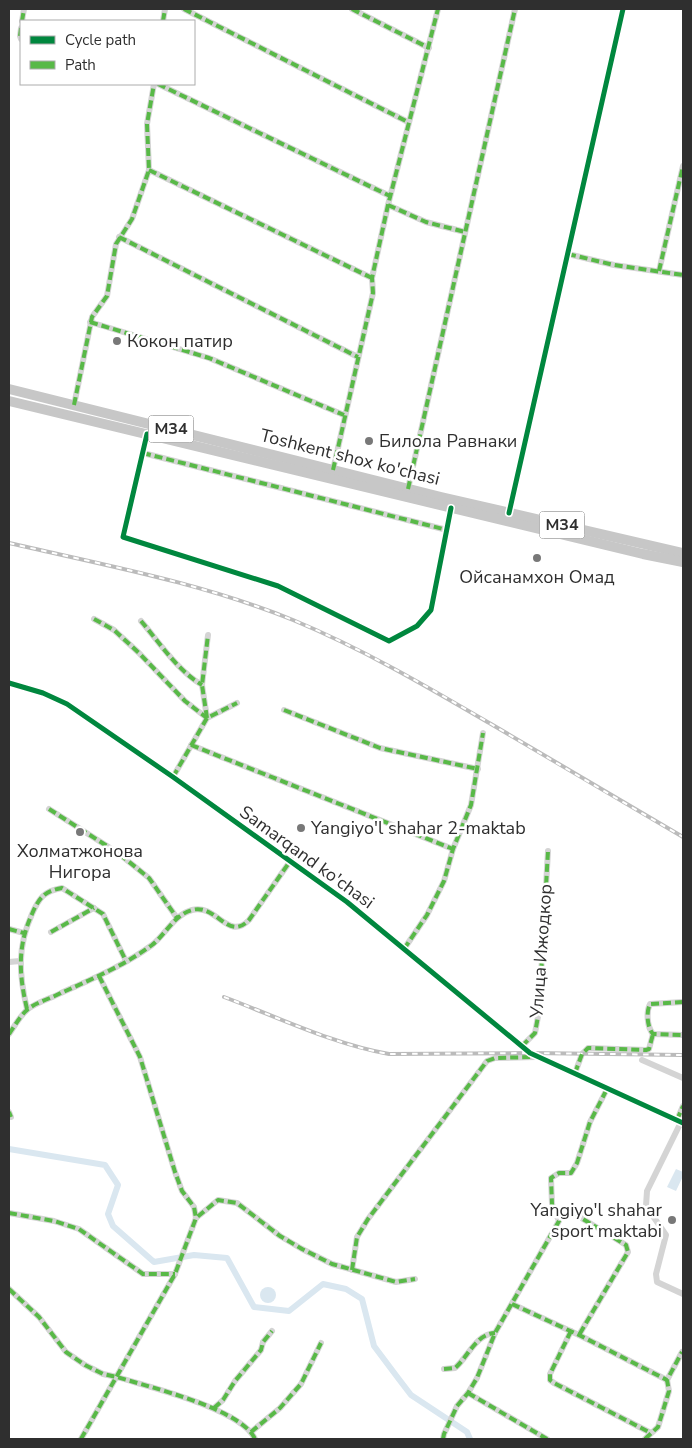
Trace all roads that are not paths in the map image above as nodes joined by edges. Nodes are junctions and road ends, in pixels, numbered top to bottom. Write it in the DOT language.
graph roads {
  1 [pos="184,9"];
  2 [pos="352,9"];
  3 [pos="438,9"];
  4 [pos="515,9"];
  5 [pos="623,9"];
  6 [pos="429,48"];
  7 [pos="154,85"];
  8 [pos="160,85"];
  9 [pos="408,122"];
  10 [pos="683,166"];
  11 [pos="149,170"];
  12 [pos="390,196"];
  13 [pos="388,205"];
  14 [pos="465,232"];
  15 [pos="119,237"];
  16 [pos="568,254"];
  17 [pos="658,271"];
  18 [pos="683,276"];
  19 [pos="372,278"];
  20 [pos="90,322"];
  21 [pos="358,357"];
  22 [pos="9,389"];
  23 [pos="9,401"];
  24 [pos="74,405"];
  25 [pos="344,415"];
  26 [pos="148,434"];
  27 [pos="143,453"];
  28 [pos="333,470"];
  29 [pos="364,482"];
  30 [pos="408,489"];
  31 [pos="451,508"];
  32 [pos="509,513"];
  33 [pos="447,530"];
  34 [pos="683,553"];
  35 [pos="683,562"];
  36 [pos="94,619"];
  37 [pos="141,621"];
  38 [pos="208,635"];
  39 [pos="9,683"];
  40 [pos="202,685"];
  41 [pos="237,703"];
  42 [pos="284,710"];
  43 [pos="207,718"];
  44 [pos="483,733"];
  45 [pos="191,745"];
  46 [pos="478,769"];
  47 [pos="173,777"];
  48 [pos="49,809"];
  49 [pos="452,849"];
  50 [pos="548,851"];
  51 [pos="291,860"];
  52 [pos="94,908"];
  53 [pos="177,918"];
  54 [pos="9,928"];
  55 [pos="51,932"];
  56 [pos="24,933"];
  57 [pos="404,949"];
  58 [pos="20,961"];
  59 [pos="126,961"];
  60 [pos="9,962"];
  61 [pos="99,976"];
  62 [pos="683,1002"];
  63 [pos="27,1009"];
  64 [pos="9,1034"];
  65 [pos="653,1034"];
  66 [pos="683,1034"];
  67 [pos="522,1046"];
  68 [pos="539,1057"];
  69 [pos="642,1060"];
  70 [pos="575,1073"];
  71 [pos="683,1078"];
  72 [pos="607,1090"];
  73 [pos="683,1106"];
  74 [pos="681,1122"];
  75 [pos="9,1212"];
  76 [pos="573,1213"];
  77 [pos="196,1218"];
  78 [pos="352,1270"];
  79 [pos="175,1274"];
  80 [pos="415,1279"];
  81 [pos="9,1289"];
  82 [pos="683,1294"];
  83 [pos="512,1304"];
  84 [pos="272,1331"];
  85 [pos="571,1331"];
  86 [pos="495,1333"];
  87 [pos="579,1335"];
  88 [pos="321,1343"];
  89 [pos="682,1352"];
  90 [pos="444,1369"];
  91 [pos="117,1377"];
  92 [pos="667,1380"];
  93 [pos="468,1393"];
  94 [pos="214,1408"];
  95 [pos="251,1432"];
  96 [pos="651,1433"];
  97 [pos="443,1436"];
  98 [pos="81,1439"];
  99 [pos="254,1439"];
  100 [pos="436,1439"];
  101 [pos="547,1439"];
  102 [pos="644,1439"];
  1 -- 9 [label="street"];
  2 -- 6 [label="street"];
  3 -- 6 [label="street"];
  4 -- 14 [label="street"];
  5 -- 16 [label="street"];
  6 -- 9 [label="street"];
  7 -- 11 [label="street"];
  8 -- 12 [label="street"];
  9 -- 12 [label="street"];
  10 -- 17 [label="street"];
  11 -- 15 [label="street"];
  11 -- 19 [label="street"];
  12 -- 13 [label="street"];
  13 -- 14 [label="street"];
  13 -- 19 [label="street"];
  14 -- 30 [label="street"];
  15 -- 20 [label="street"];
  15 -- 21 [label="street"];
  16 -- 17 [label="street"];
  16 -- 32 [label="street"];
  17 -- 18 [label="street"];
  19 -- 21 [label="street"];
  20 -- 24 [label="street"];
  20 -- 25 [label="street"];
  21 -- 25 [label="street"];
  22 -- 24 [label="main road, Toshkent shox ko'chasi / M34"];
  23 -- 26 [label="main road, Toshkent shox ko'chasi / M34"];
  24 -- 28 [label="main road, Toshkent shox ko'chasi / M34"];
  25 -- 28 [label="street"];
  26 -- 27 [label="street"];
  26 -- 29 [label="main road, Toshkent shox ko'chasi / M34"];
  27 -- 33 [label="street"];
  27 -- 33 [label="street"];
  28 -- 29 [label="main road, Toshkent shox ko'chasi / M34"];
  29 -- 30 [label="main road, Toshkent shox ko'chasi / M34"];
  29 -- 31 [label="main road, Toshkent shox ko'chasi / M34"];
  30 -- 32 [label="main road, Toshkent shox ko'chasi / M34"];
  31 -- 33 [label="street"];
  31 -- 35 [label="main road, Toshkent shox ko'chasi / M34"];
  32 -- 34 [label="main road, Toshkent shox ko'chasi / M34"];
  36 -- 43 [label="street"];
  37 -- 40 [label="street"];
  38 -- 40 [label="street"];
  39 -- 47 [label="street, Samarqand ko'chasi"];
  40 -- 43 [label="street"];
  41 -- 43 [label="street"];
  42 -- 46 [label="street"];
  43 -- 45 [label="street"];
  44 -- 46 [label="street"];
  45 -- 47 [label="street"];
  45 -- 49 [label="street"];
  46 -- 49 [label="street"];
  47 -- 51 [label="street, Samarqand ko'chasi"];
  48 -- 53 [label="street"];
  49 -- 57 [label="street"];
  50 -- 67 [label="street, Улица Ижодкор"];
  51 -- 53 [label="street"];
  51 -- 57 [label="street, Samarqand ko'chasi"];
  52 -- 55 [label="street"];
  52 -- 56 [label="street"];
  52 -- 59 [label="street"];
  53 -- 59 [label="street"];
  54 -- 56 [label="street"];
  56 -- 58 [label="street"];
  57 -- 67 [label="street, Samarqand ko'chasi"];
  58 -- 60 [label="street"];
  58 -- 63 [label="street"];
  59 -- 61 [label="street"];
  61 -- 63 [label="street"];
  61 -- 77 [label="street"];
  62 -- 65 [label="street"];
  63 -- 64 [label="street"];
  65 -- 66 [label="street"];
  65 -- 70 [label="street"];
  67 -- 68 [label="street, Samarqand ko'chasi"];
  68 -- 70 [label="street, Samarqand ko'chasi"];
  68 -- 78 [label="street"];
  69 -- 71 [label="street"];
  70 -- 72 [label="street, Samarqand ko'chasi"];
  72 -- 74 [label="street, Samarqand ko'chasi"];
  72 -- 83 [label="street"];
  73 -- 74 [label="street"];
  74 -- 82 [label="street"];
  75 -- 79 [label="street"];
  76 -- 87 [label="street"];
  77 -- 78 [label="street"];
  77 -- 79 [label="street"];
  78 -- 80 [label="street"];
  79 -- 91 [label="street"];
  81 -- 91 [label="street"];
  83 -- 85 [label="street"];
  83 -- 86 [label="street"];
  84 -- 94 [label="street"];
  85 -- 87 [label="street"];
  85 -- 96 [label="street"];
  86 -- 90 [label="street"];
  86 -- 93 [label="street"];
  87 -- 92 [label="street"];
  88 -- 95 [label="street"];
  89 -- 92 [label="street"];
  91 -- 94 [label="street"];
  91 -- 98 [label="street"];
  92 -- 96 [label="street"];
  93 -- 97 [label="street"];
  93 -- 101 [label="street"];
  94 -- 95 [label="street"];
  95 -- 99 [label="street"];
  96 -- 102 [label="street"];
  97 -- 100 [label="street"];
}
